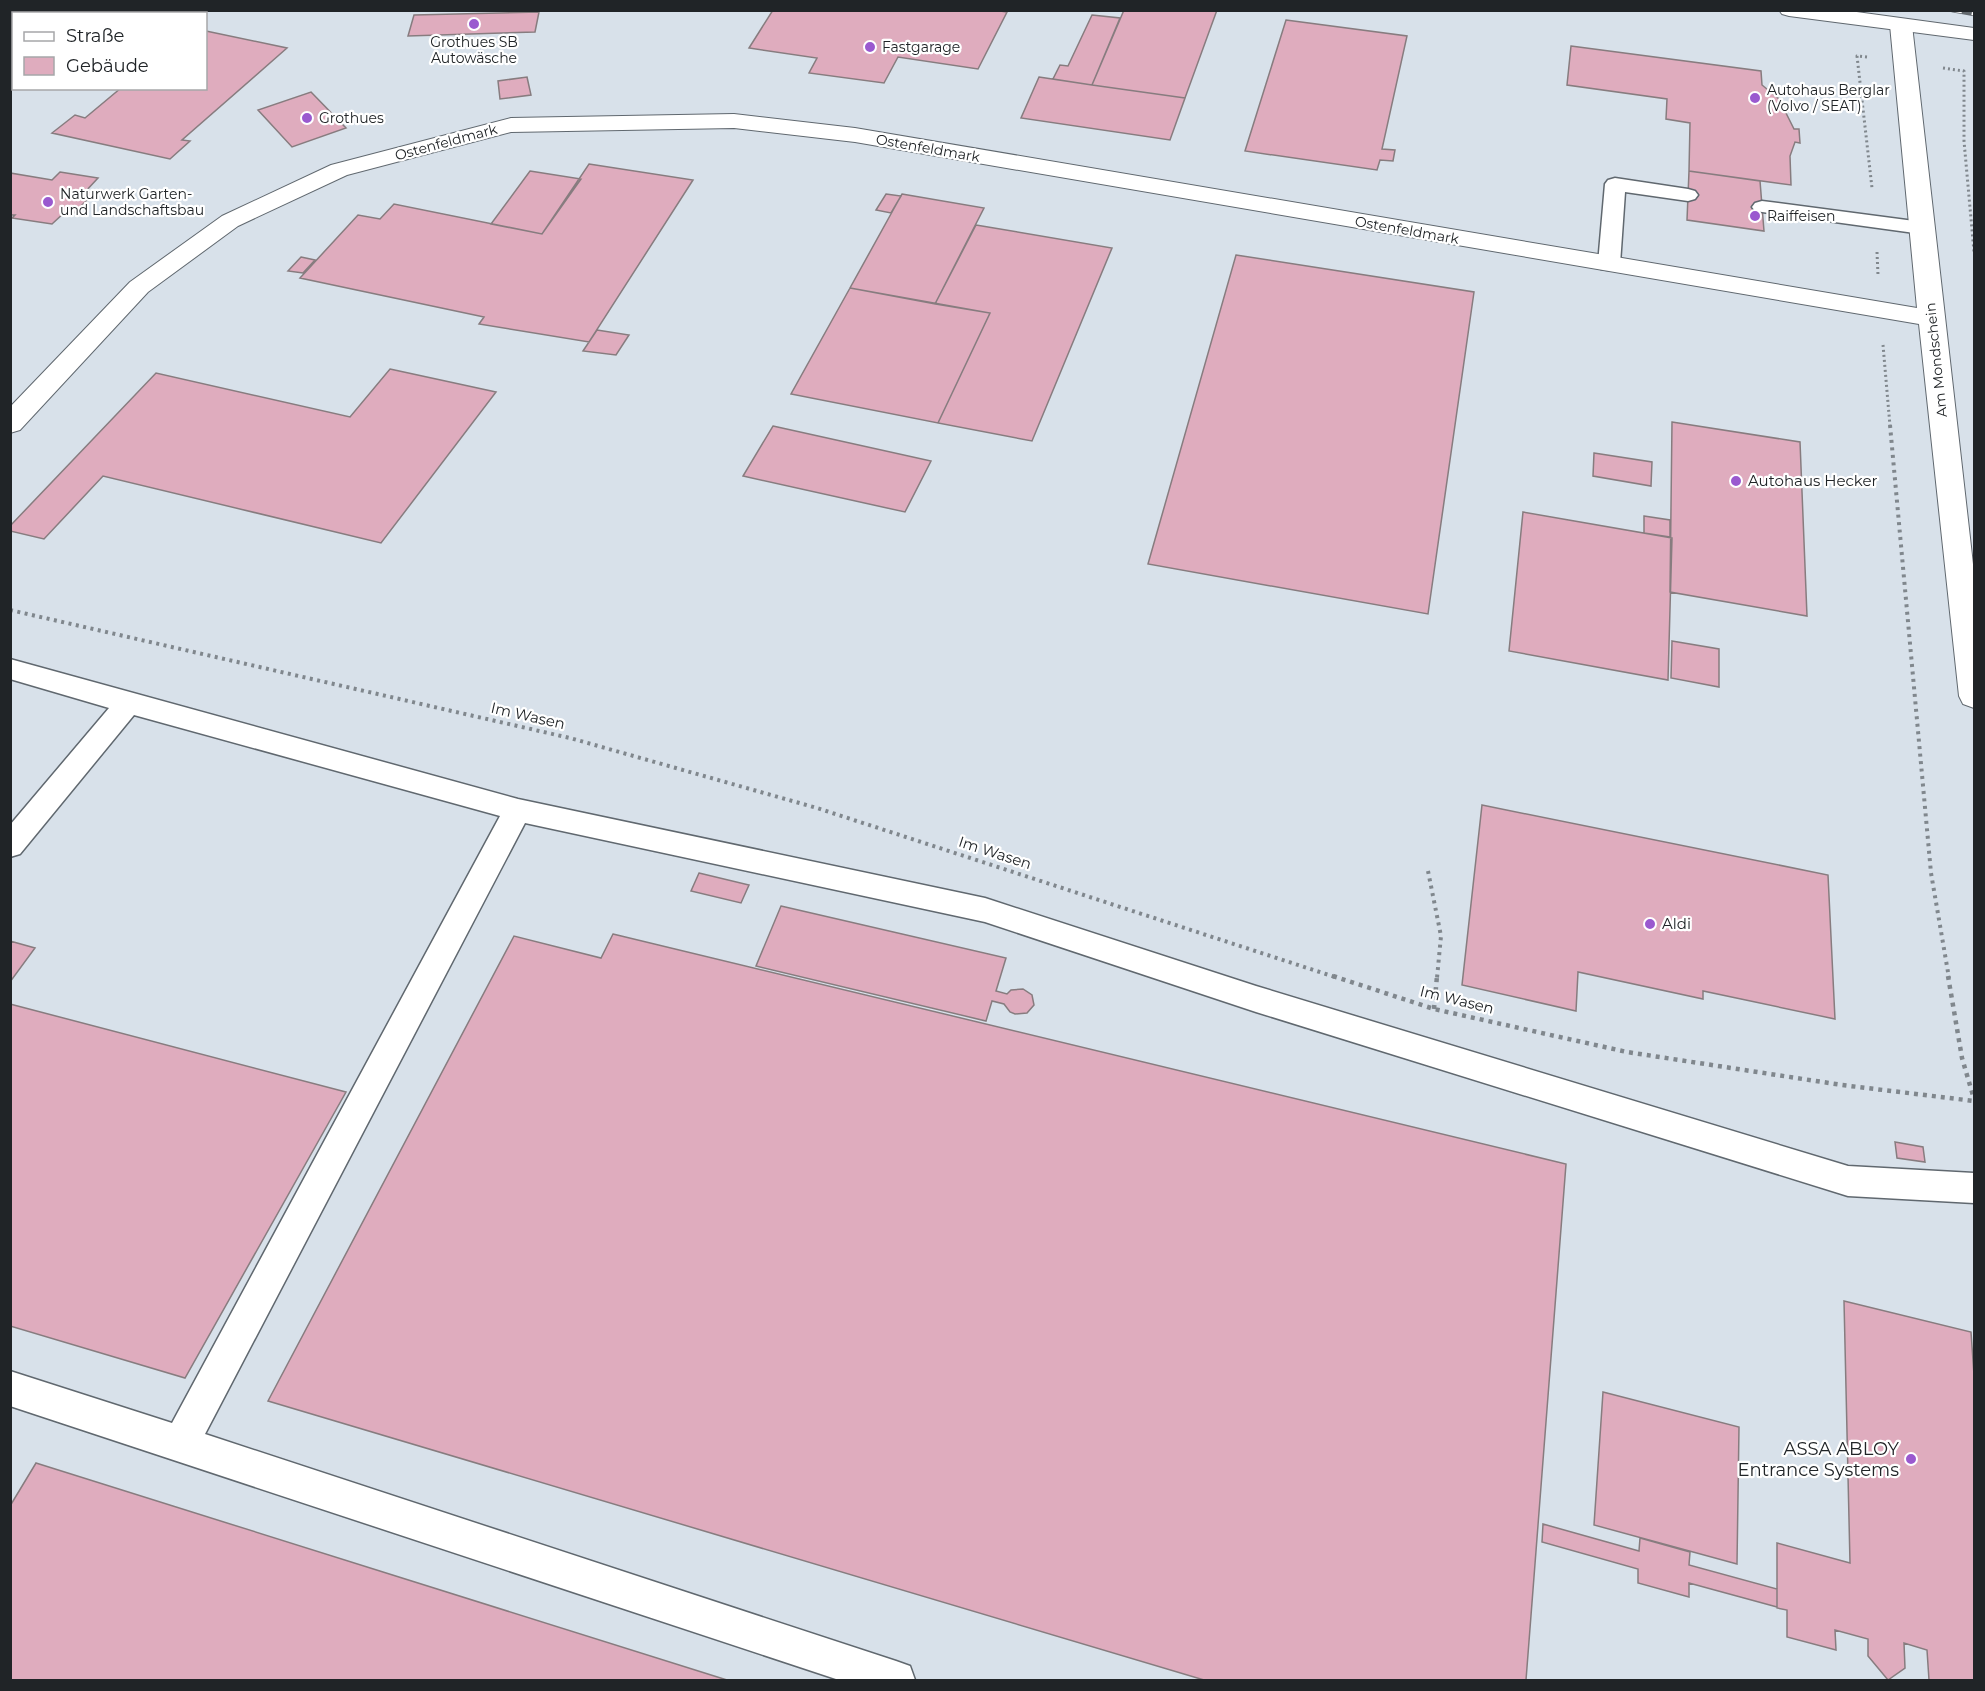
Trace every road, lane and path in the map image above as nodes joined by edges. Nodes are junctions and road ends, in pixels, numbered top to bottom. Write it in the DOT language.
graph roads {
  1 [pos="1789,10"];
  2 [pos="1900,25"];
  3 [pos="1974,34"];
  4 [pos="1688,195"];
  5 [pos="1762,207"];
  6 [pos="1922,228"];
  7 [pos="1609,264"];
  8 [pos="1931,318"];
  9 [pos="10,424"];
  10 [pos="10,610"];
  11 [pos="10,669"];
  12 [pos="1974,696"];
  13 [pos="128,703"];
  14 [pos="518,810"];
  15 [pos="10,846"];
  16 [pos="1428,871"];
  17 [pos="1434,1009"];
  18 [pos="1974,1101"];
  19 [pos="1974,1188"];
  20 [pos="10,1388"];
  21 [pos="180,1444"];
  22 [pos="896,1680"];
  1 -- 2 [label="street"];
  2 -- 3 [label="street"];
  2 -- 6 [label="street, Am Mondschein"];
  4 -- 7 [label="lane"];
  5 -- 6 [label="lane"];
  6 -- 8 [label="street, Am Mondschein"];
  7 -- 8 [label="street, Ostenfeldmark"];
  7 -- 9 [label="street, Ostenfeldmark"];
  8 -- 12 [label="street, Am Mondschein"];
  10 -- 17 [label="path, Im Wasen"];
  11 -- 13 [label="lane"];
  13 -- 14 [label="lane"];
  13 -- 15 [label="lane"];
  14 -- 19 [label="lane"];
  14 -- 21 [label="lane"];
  16 -- 17 [label="path"];
  17 -- 18 [label="path, Im Wasen"];
  20 -- 21 [label="lane"];
  21 -- 22 [label="lane"];
}
